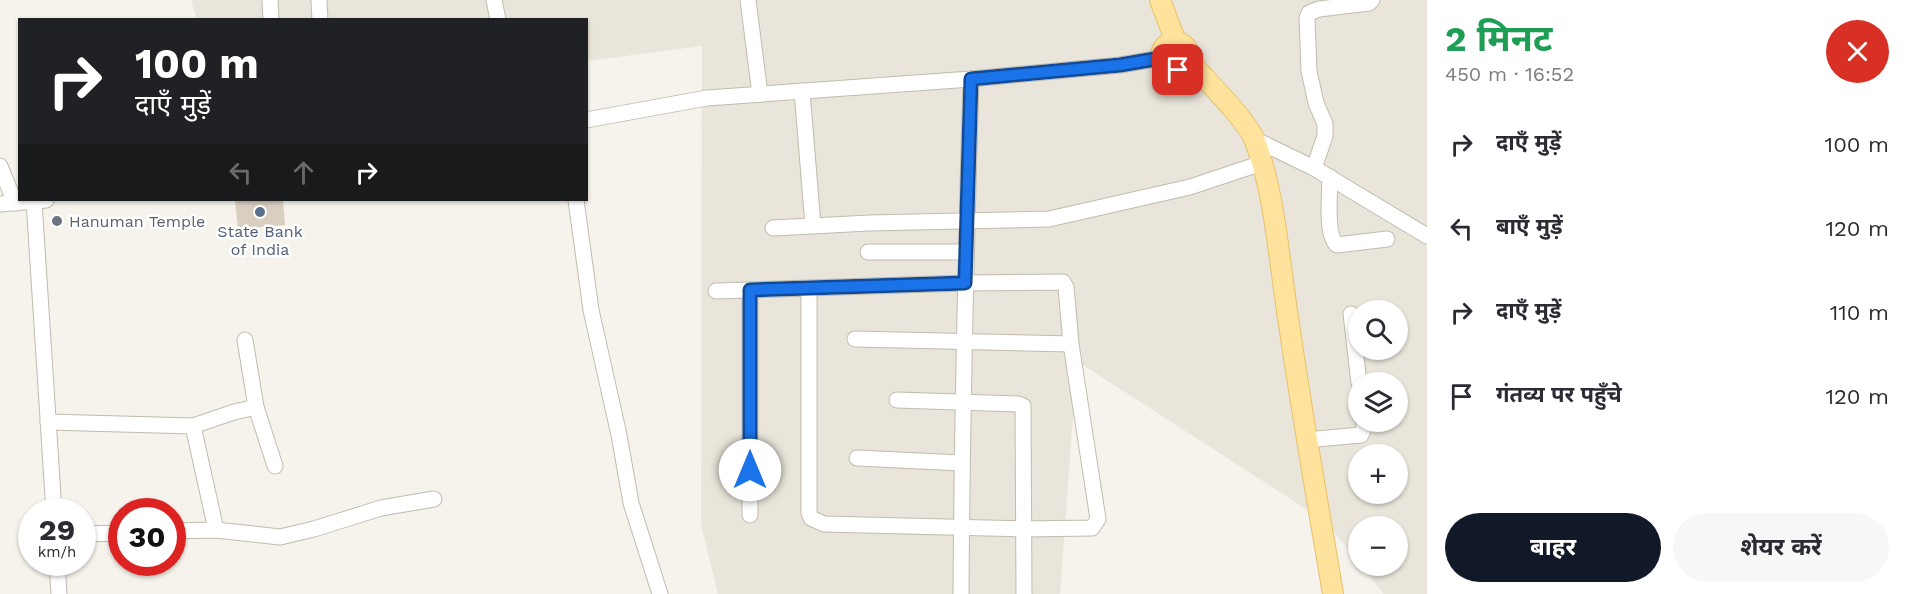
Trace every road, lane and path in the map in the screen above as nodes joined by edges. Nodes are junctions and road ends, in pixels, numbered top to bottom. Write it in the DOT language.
graph roads {
  1 [pos="270,0"];
  2 [pos="319,0"];
  3 [pos="494,0"];
  4 [pos="748,0"];
  5 [pos="1372,0"];
  6 [pos="1164,1"];
  7 [pos="271,18"];
  8 [pos="320,18"];
  9 [pos="498,18"];
  10 [pos="1176,42"];
  11 [pos="1161,58"];
  12 [pos="1188,60"];
  13 [pos="971,79"];
  14 [pos="802,91"];
  15 [pos="759,94"];
  16 [pos="588,120"];
  17 [pos="1254,139"];
  18 [pos="1262,163"];
  19 [pos="0,166"];
  20 [pos="1314,168"];
  21 [pos="1330,177"];
  22 [pos="32,201"];
  23 [pos="40,201"];
  24 [pos="576,201"];
  25 [pos="7,204"];
  26 [pos="967,221"];
  27 [pos="813,226"];
  28 [pos="773,228"];
  29 [pos="1427,236"];
  30 [pos="1387,238"];
  31 [pos="868,252"];
  32 [pos="966,252"];
  33 [pos="965,283"];
  34 [pos="809,288"];
  35 [pos="750,290"];
  36 [pos="716,291"];
  37 [pos="245,339"];
  38 [pos="855,339"];
  39 [pos="966,342"];
  40 [pos="1071,344"];
  41 [pos="897,400"];
  42 [pos="962,402"];
  43 [pos="256,407"];
  44 [pos="48,422"];
  45 [pos="193,426"];
  46 [pos="1362,432"];
  47 [pos="1306,440"];
  48 [pos="857,458"];
  49 [pos="962,463"];
  50 [pos="275,466"];
  51 [pos="53,498"];
  52 [pos="434,499"];
  53 [pos="750,515"];
  54 [pos="962,528"];
  55 [pos="1024,529"];
  56 [pos="216,530"];
  57 [pos="186,531"];
  58 [pos="58,576"];
  59 [pos="59,594"];
  60 [pos="660,594"];
  61 [pos="961,594"];
  62 [pos="1024,594"];
  63 [pos="1333,594"];
  1 -- 7 [label="street"];
  2 -- 8 [label="street"];
  3 -- 9 [label="street"];
  4 -- 15 [label="street"];
  5 -- 20 [label="street"];
  6 -- 10 [label="main road"];
  10 -- 11 [label="main road"];
  10 -- 12 [label="main road"];
  11 -- 12 [label="main road"];
  11 -- 13 [label="street"];
  12 -- 17 [label="main road"];
  13 -- 14 [label="street"];
  13 -- 26 [label="street"];
  14 -- 15 [label="street"];
  14 -- 27 [label="street"];
  15 -- 16 [label="street"];
  17 -- 18 [label="main road"];
  17 -- 20 [label="street"];
  18 -- 26 [label="street"];
  18 -- 47 [label="main road"];
  19 -- 25 [label="street"];
  20 -- 21 [label="street"];
  21 -- 29 [label="street"];
  21 -- 30 [label="street"];
  22 -- 25 [label="street"];
  23 -- 44 [label="street"];
  24 -- 60 [label="street"];
  26 -- 27 [label="street"];
  26 -- 32 [label="street"];
  27 -- 28 [label="street"];
  31 -- 32 [label="street"];
  32 -- 33 [label="street"];
  33 -- 34 [label="street"];
  33 -- 39 [label="street"];
  33 -- 40 [label="street"];
  34 -- 35 [label="street"];
  34 -- 54 [label="street"];
  35 -- 36 [label="street"];
  35 -- 53 [label="street"];
  37 -- 43 [label="street"];
  38 -- 39 [label="street"];
  39 -- 40 [label="street"];
  39 -- 42 [label="street"];
  40 -- 55 [label="street"];
  41 -- 42 [label="street"];
  42 -- 49 [label="street"];
  42 -- 55 [label="street"];
  43 -- 45 [label="street"];
  43 -- 50 [label="street"];
  44 -- 45 [label="street"];
  44 -- 51 [label="street"];
  45 -- 56 [label="street"];
  46 -- 47 [label="street"];
  47 -- 63 [label="main road"];
  48 -- 49 [label="street"];
  49 -- 54 [label="street"];
  52 -- 56 [label="street"];
  54 -- 55 [label="street"];
  54 -- 61 [label="street"];
  55 -- 62 [label="street"];
  56 -- 57 [label="street"];
  58 -- 59 [label="street"];
}
